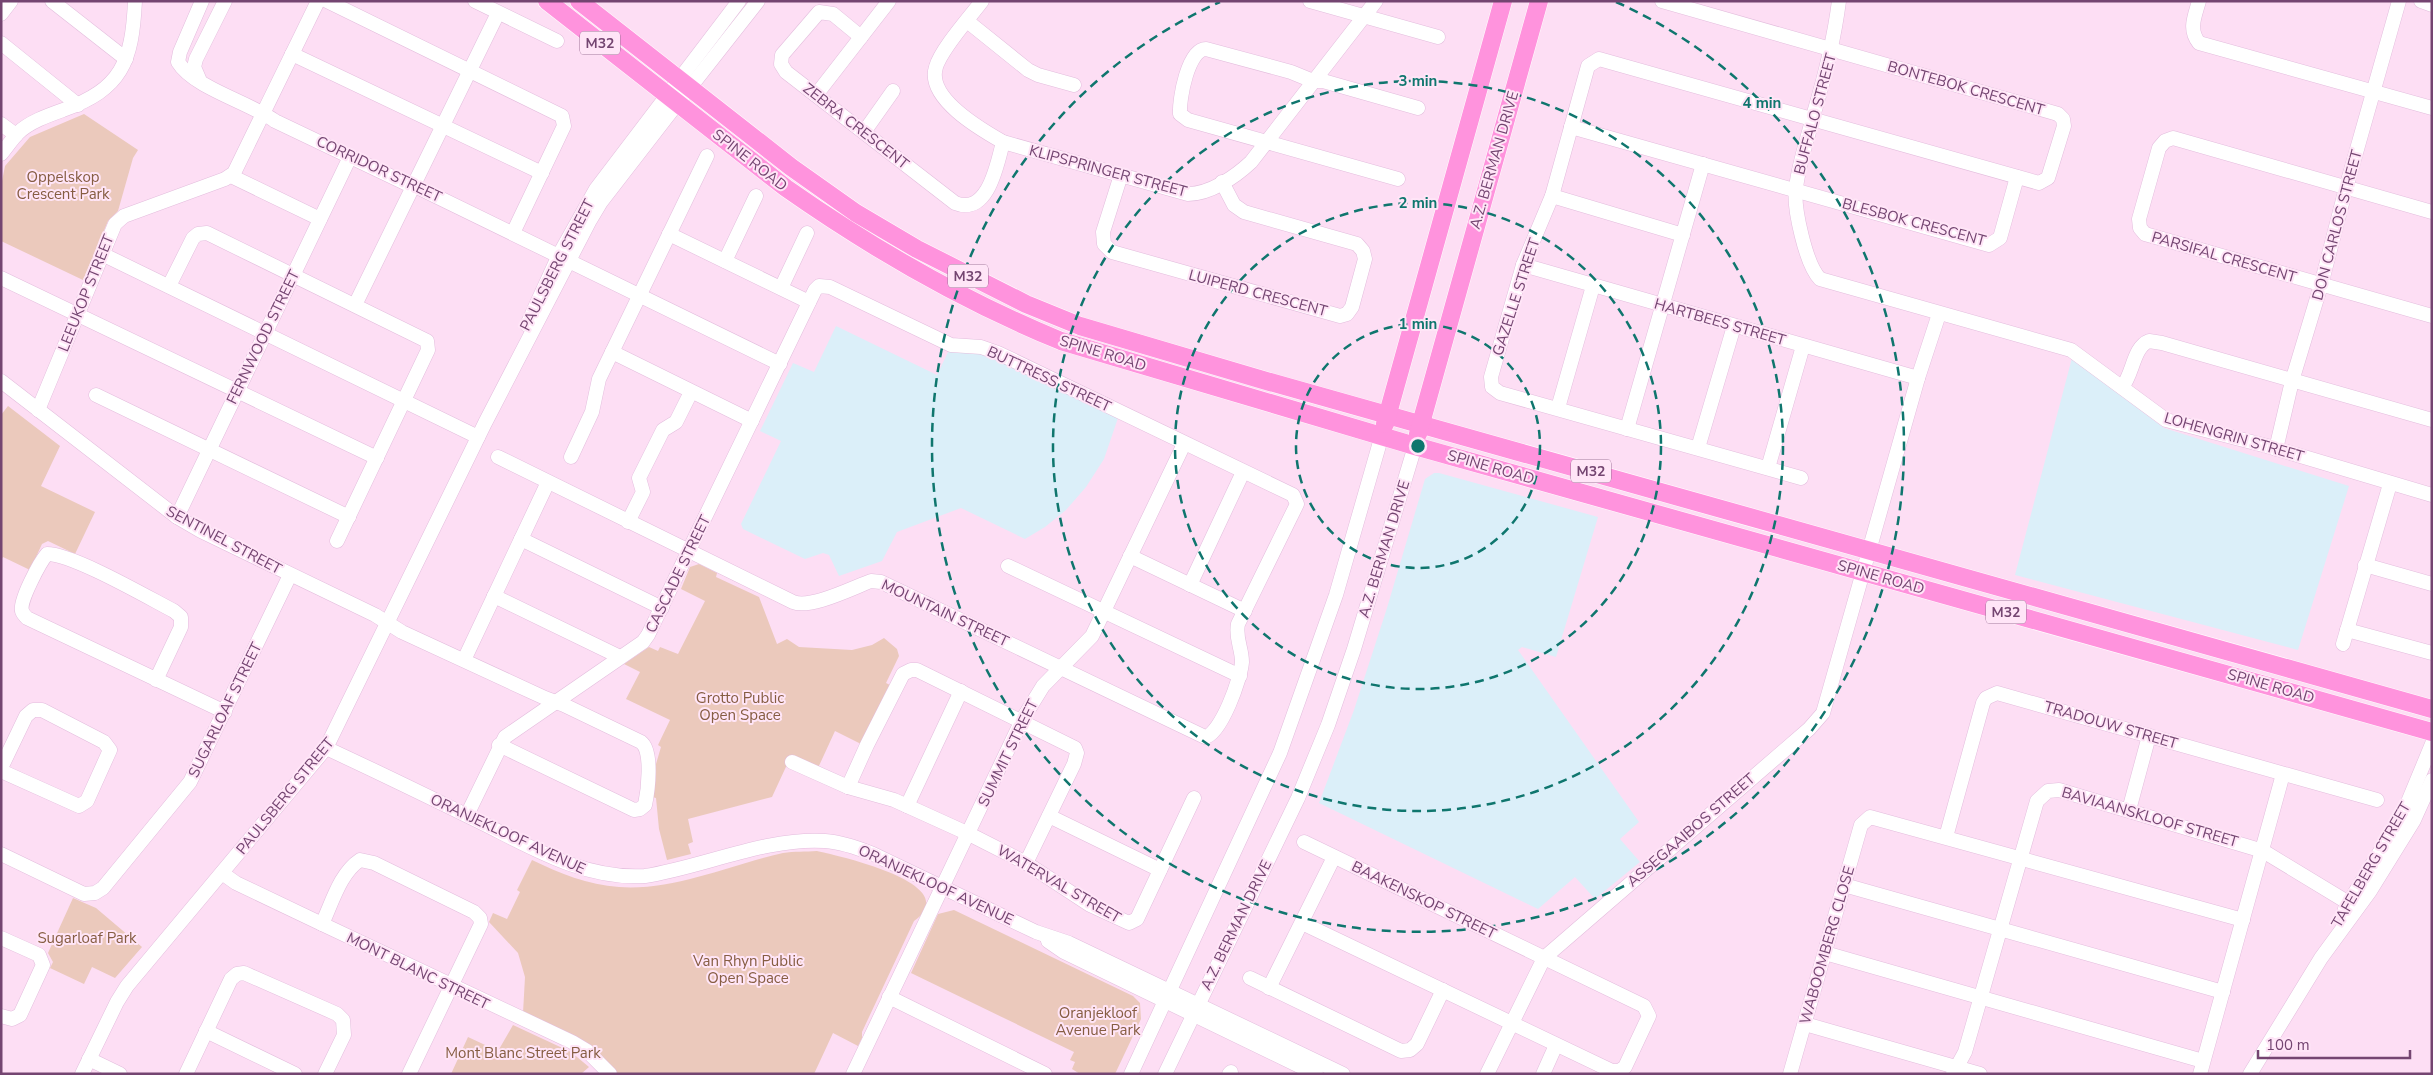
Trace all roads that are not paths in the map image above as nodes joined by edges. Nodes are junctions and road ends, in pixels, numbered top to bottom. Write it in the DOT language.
graph roads {
  1 [pos="12,1"];
  2 [pos="52,1"];
  3 [pos="135,1"];
  4 [pos="202,1"];
  5 [pos="225,1"];
  6 [pos="318,1"];
  7 [pos="327,1"];
  8 [pos="475,1"];
  9 [pos="547,1"];
  10 [pos="579,1"];
  11 [pos="739,1"];
  12 [pos="758,1"];
  13 [pos="889,1"];
  14 [pos="982,1"];
  15 [pos="1310,1"];
  16 [pos="1376,1"];
  17 [pos="1504,1"];
  18 [pos="1539,1"];
  19 [pos="1662,1"];
  20 [pos="1839,1"];
  21 [pos="2199,1"];
  22 [pos="2399,1"];
  23 [pos="2421,1"];
  24 [pos="2432,5"];
  25 [pos="498,13"];
  26 [pos="1,14"];
  27 [pos="1364,16"];
  28 [pos="967,21"];
  29 [pos="861,37"];
  30 [pos="1438,37"];
  31 [pos="558,41"];
  32 [pos="1,43"];
  33 [pos="1832,49"];
  34 [pos="292,54"];
  35 [pos="126,59"];
  36 [pos="470,70"];
  37 [pos="200,81"];
  38 [pos="1313,81"];
  39 [pos="684,84"];
  40 [pos="1074,86"];
  41 [pos="893,91"];
  42 [pos="2373,92"];
  43 [pos="816,94"];
  44 [pos="672,99"];
  45 [pos="78,105"];
  46 [pos="1418,108"];
  47 [pos="2432,108"];
  48 [pos="264,112"];
  49 [pos="1813,119"];
  50 [pos="1,124"];
  51 [pos="443,126"];
  52 [pos="1571,127"];
  53 [pos="864,132"];
  54 [pos="16,135"];
  55 [pos="1003,142"];
  56 [pos="1266,143"];
  57 [pos="1,154"];
  58 [pos="707,156"];
  59 [pos="350,157"];
  60 [pos="1703,164"];
  61 [pos="542,173"];
  62 [pos="1121,175"];
  63 [pos="231,176"];
  64 [pos="2017,177"];
  65 [pos="1398,179"];
  66 [pos="1222,182"];
  67 [pos="415,186"];
  68 [pos="2346,188"];
  69 [pos="1795,190"];
  70 [pos="756,196"];
  71 [pos="1552,196"];
  72 [pos="2432,212"];
  73 [pos="320,219"];
  74 [pos="513,232"];
  75 [pos="807,233"];
  76 [pos="669,234"];
  77 [pos="1683,235"];
  78 [pos="102,254"];
  79 [pos="564,258"];
  80 [pos="725,261"];
  81 [pos="1523,265"];
  82 [pos="293,275"];
  83 [pos="1,278"];
  84 [pos="2321,285"];
  85 [pos="169,286"];
  86 [pos="1593,286"];
  87 [pos="781,288"];
  88 [pos="639,296"];
  89 [pos="809,302"];
  90 [pos="355,305"];
  91 [pos="1663,306"];
  92 [pos="78,313"];
  93 [pos="1939,314"];
  94 [pos="2432,316"];
  95 [pos="1734,326"];
  96 [pos="265,333"];
  97 [pos="1803,346"];
  98 [pos="612,352"];
  99 [pos="780,364"];
  100 [pos="1918,378"];
  101 [pos="1,381"];
  102 [pos="2292,381"];
  103 [pos="2122,387"];
  104 [pos="238,391"];
  105 [pos="691,392"];
  106 [pos="96,395"];
  107 [pos="405,400"];
  108 [pos="1558,408"];
  109 [pos="38,410"];
  110 [pos="1388,415"];
  111 [pos="2432,420"];
  112 [pos="752,421"];
  113 [pos="1421,424"];
  114 [pos="1628,429"];
  115 [pos="1382,435"];
  116 [pos="478,436"];
  117 [pos="1184,444"];
  118 [pos="1415,446"];
  119 [pos="1698,448"];
  120 [pos="210,449"];
  121 [pos="2276,449"];
  122 [pos="498,457"];
  123 [pos="571,457"];
  124 [pos="377,458"];
  125 [pos="1768,468"];
  126 [pos="1244,472"];
  127 [pos="1801,478"];
  128 [pos="548,482"];
  129 [pos="2390,484"];
  130 [pos="2432,495"];
  131 [pos="177,517"];
  132 [pos="349,517"];
  133 [pos="628,522"];
  134 [pos="521,539"];
  135 [pos="337,541"];
  136 [pos="1870,550"];
  137 [pos="690,551"];
  138 [pos="1130,556"];
  139 [pos="2365,565"];
  140 [pos="1008,566"];
  141 [pos="1864,572"];
  142 [pos="290,575"];
  143 [pos="2432,584"];
  144 [pos="1190,585"];
  145 [pos="494,596"];
  146 [pos="662,608"];
  147 [pos="1245,611"];
  148 [pos="1103,612"];
  149 [pos="389,624"];
  150 [pos="2432,653"];
  151 [pos="620,657"];
  152 [pos="464,660"];
  153 [pos="1061,668"];
  154 [pos="1240,676"];
  155 [pos="156,680"];
  156 [pos="961,692"];
  157 [pos="555,702"];
  158 [pos="2432,709"];
  159 [pos="225,712"];
  160 [pos="1022,720"];
  161 [pos="2432,732"];
  162 [pos="2149,736"];
  163 [pos="2432,744"];
  164 [pos="499,745"];
  165 [pos="326,748"];
  166 [pos="792,762"];
  167 [pos="1,770"];
  168 [pos="2283,774"];
  169 [pos="2432,780"];
  170 [pos="848,787"];
  171 [pos="1194,798"];
  172 [pos="2377,800"];
  173 [pos="907,806"];
  174 [pos="2129,810"];
  175 [pos="467,815"];
  176 [pos="1049,816"];
  177 [pos="969,834"];
  178 [pos="1946,837"];
  179 [pos="1304,842"];
  180 [pos="2263,851"];
  181 [pos="1,854"];
  182 [pos="1334,857"];
  183 [pos="2021,858"];
  184 [pos="1026,863"];
  185 [pos="1160,870"];
  186 [pos="222,873"];
  187 [pos="1844,885"];
  188 [pos="943,888"];
  189 [pos="2353,905"];
  190 [pos="2243,920"];
  191 [pos="1302,923"];
  192 [pos="322,924"];
  193 [pos="2002,929"];
  194 [pos="1,938"];
  195 [pos="1825,953"];
  196 [pos="1544,958"];
  197 [pos="1250,978"];
  198 [pos="451,986"];
  199 [pos="1269,988"];
  200 [pos="1443,990"];
  201 [pos="2223,992"];
  202 [pos="1168,996"];
  203 [pos="889,998"];
  204 [pos="1980,999"];
  205 [pos="1196,1009"];
  206 [pos="1,1016"];
  207 [pos="1511,1023"];
  208 [pos="1804,1024"];
  209 [pos="206,1031"];
  210 [pos="1556,1045"];
  211 [pos="89,1058"];
  212 [pos="2201,1067"];
  213 [pos="1956,1071"];
  214 [pos="82,1074"];
  215 [pos="120,1074"];
  216 [pos="186,1074"];
  217 [pos="295,1074"];
  218 [pos="325,1074"];
  219 [pos="409,1074"];
  220 [pos="610,1074"];
  221 [pos="853,1074"];
  222 [pos="1045,1074"];
  223 [pos="1131,1074"];
  224 [pos="1165,1074"];
  225 [pos="1316,1074"];
  226 [pos="1343,1074"];
  227 [pos="1487,1074"];
  228 [pos="1543,1074"];
  229 [pos="1790,1074"];
  230 [pos="1980,1074"];
  231 [pos="2250,1074"];
  1 -- 26 [label="street"];
  2 -- 35 [label="street"];
  3 -- 35 [label="street"];
  4 -- 37 [label="street, CORRIDOR STREET"];
  5 -- 37 [label="street"];
  6 -- 34 [label="street"];
  7 -- 36 [label="street"];
  8 -- 25 [label="street"];
  9 -- 44 [label="main road, SPINE ROAD / M32"];
  10 -- 39 [label="main road, SPINE ROAD / M32"];
  11 -- 39 [label="street"];
  12 -- 39 [label="street"];
  13 -- 29 [label="street"];
  14 -- 28 [label="street, KLIPSPRINGER STREET"];
  15 -- 27 [label="street"];
  16 -- 27 [label="street, KLIPSPRINGER STREET"];
  17 -- 110 [label="main road, A.Z. BERMAN DRIVE"];
  18 -- 113 [label="main road, A.Z. BERMAN DRIVE"];
  19 -- 33 [label="street, BONTEBOK CRESCENT"];
  20 -- 33 [label="street, BUFFALO STREET"];
  21 -- 42 [label="street"];
  22 -- 42 [label="street, DON CARLOS STREET"];
  23 -- 24 [label="street"];
  25 -- 31 [label="street"];
  25 -- 36 [label="street"];
  27 -- 30 [label="street"];
  27 -- 38 [label="street, KLIPSPRINGER STREET"];
  28 -- 40 [label="street"];
  28 -- 55 [label="street, KLIPSPRINGER STREET"];
  29 -- 43 [label="street"];
  29 -- 43 [label="street, ZEBRA CRESCENT"];
  32 -- 45 [label="street"];
  33 -- 49 [label="street, BUFFALO STREET"];
  33 -- 64 [label="street, BONTEBOK CRESCENT"];
  34 -- 48 [label="street"];
  34 -- 51 [label="street"];
  35 -- 45 [label="street"];
  36 -- 51 [label="street"];
  36 -- 61 [label="street"];
  37 -- 48 [label="street, CORRIDOR STREET"];
  38 -- 46 [label="street"];
  38 -- 56 [label="street, KLIPSPRINGER STREET"];
  38 -- 56 [label="street"];
  39 -- 44 [label="street, PAULSBERG STREET"];
  39 -- 110 [label="main road, SPINE ROAD / M32"];
  41 -- 53 [label="street"];
  42 -- 47 [label="street"];
  42 -- 68 [label="street, DON CARLOS STREET"];
  43 -- 53 [label="street, ZEBRA CRESCENT"];
  44 -- 79 [label="street, PAULSBERG STREET"];
  44 -- 115 [label="main road, SPINE ROAD / M32"];
  45 -- 54 [label="street"];
  48 -- 59 [label="street, CORRIDOR STREET"];
  48 -- 63 [label="street"];
  49 -- 52 [label="street, GAZELLE STREET"];
  49 -- 64 [label="street, BONTEBOK CRESCENT"];
  49 -- 69 [label="street, BUFFALO STREET"];
  50 -- 54 [label="street"];
  51 -- 61 [label="street"];
  51 -- 67 [label="street"];
  52 -- 60 [label="street, BLESBOK CRESCENT"];
  52 -- 71 [label="street, GAZELLE STREET"];
  53 -- 55 [label="street, ZEBRA CRESCENT"];
  54 -- 57 [label="street"];
  55 -- 62 [label="street, KLIPSPRINGER STREET"];
  56 -- 65 [label="street"];
  56 -- 66 [label="street, KLIPSPRINGER STREET"];
  58 -- 76 [label="street"];
  59 -- 67 [label="street, CORRIDOR STREET"];
  59 -- 73 [label="street, FERNWOOD STREET"];
  60 -- 69 [label="street, BLESBOK CRESCENT"];
  60 -- 77 [label="street"];
  61 -- 74 [label="street"];
  62 -- 66 [label="street, KLIPSPRINGER STREET"];
  62 -- 66 [label="street, LUIPERD CRESCENT"];
  63 -- 73 [label="street"];
  63 -- 78 [label="street, LEEUKOP STREET"];
  64 -- 69 [label="street, BLESBOK CRESCENT"];
  67 -- 74 [label="street, CORRIDOR STREET"];
  67 -- 90 [label="street"];
  68 -- 72 [label="street"];
  68 -- 84 [label="street, DON CARLOS STREET"];
  68 -- 84 [label="street, PARSIFAL CRESCENT"];
  69 -- 93 [label="street, BUFFALO STREET"];
  70 -- 80 [label="street"];
  71 -- 77 [label="street"];
  71 -- 81 [label="street, GAZELLE STREET"];
  73 -- 82 [label="street, FERNWOOD STREET"];
  74 -- 79 [label="street, CORRIDOR STREET"];
  75 -- 87 [label="street"];
  76 -- 80 [label="street"];
  76 -- 88 [label="street"];
  77 -- 91 [label="street"];
  78 -- 85 [label="street"];
  78 -- 92 [label="street, LEEUKOP STREET"];
  79 -- 88 [label="street, CORRIDOR STREET"];
  79 -- 116 [label="street, PAULSBERG STREET"];
  80 -- 87 [label="street"];
  81 -- 86 [label="street, HARTBEES STREET"];
  81 -- 108 [label="street, GAZELLE STREET"];
  82 -- 85 [label="street"];
  82 -- 90 [label="street"];
  82 -- 96 [label="street, FERNWOOD STREET"];
  83 -- 92 [label="street"];
  84 -- 94 [label="street"];
  84 -- 102 [label="street, DON CARLOS STREET"];
  85 -- 96 [label="street"];
  86 -- 91 [label="street, HARTBEES STREET"];
  86 -- 108 [label="street"];
  87 -- 89 [label="street"];
  88 -- 98 [label="street"];
  88 -- 99 [label="street, CORRIDOR STREET"];
  89 -- 99 [label="street, CASCADE STREET"];
  89 -- 117 [label="street, BUTTRESS STREET"];
  90 -- 107 [label="street"];
  91 -- 95 [label="street, HARTBEES STREET"];
  91 -- 114 [label="street"];
  92 -- 104 [label="street"];
  92 -- 109 [label="street, LEEUKOP STREET"];
  93 -- 100 [label="street, ASSEGAAIBOS STREET"];
  93 -- 103 [label="street, LOHENGRIN STREET"];
  95 -- 97 [label="street, HARTBEES STREET"];
  95 -- 119 [label="street"];
  96 -- 104 [label="street, FERNWOOD STREET"];
  96 -- 107 [label="street"];
  97 -- 100 [label="street, HARTBEES STREET"];
  97 -- 125 [label="street"];
  98 -- 105 [label="street"];
  98 -- 123 [label="street"];
  99 -- 112 [label="street, CASCADE STREET"];
  100 -- 136 [label="street, ASSEGAAIBOS STREET"];
  101 -- 109 [label="street, SENTINEL STREET"];
  102 -- 103 [label="street"];
  102 -- 111 [label="street"];
  102 -- 121 [label="street, DON CARLOS STREET"];
  103 -- 121 [label="street, LOHENGRIN STREET"];
  104 -- 120 [label="street, FERNWOOD STREET"];
  104 -- 124 [label="street"];
  105 -- 112 [label="street"];
  105 -- 133 [label="street"];
  106 -- 120 [label="street"];
  107 -- 116 [label="street"];
  107 -- 124 [label="street"];
  108 -- 114 [label="street, GAZELLE STREET"];
  109 -- 131 [label="street, SENTINEL STREET"];
  110 -- 113 [label="main road, SPINE ROAD / M32"];
  110 -- 115 [label="main road, A.Z. BERMAN DRIVE"];
  112 -- 137 [label="street, CASCADE STREET"];
  113 -- 118 [label="main road, A.Z. BERMAN DRIVE"];
  113 -- 136 [label="main road, SPINE ROAD / M32"];
  114 -- 119 [label="street, GAZELLE STREET"];
  115 -- 118 [label="main road, SPINE ROAD / M32"];
  115 -- 202 [label="street, A.Z. BERMAN DRIVE"];
  116 -- 149 [label="street, PAULSBERG STREET"];
  117 -- 126 [label="street, BUTTRESS STREET"];
  117 -- 138 [label="street, SUMMIT STREET"];
  118 -- 141 [label="main road, SPINE ROAD / M32"];
  118 -- 205 [label="street, A.Z. BERMAN DRIVE"];
  119 -- 125 [label="street, GAZELLE STREET"];
  120 -- 131 [label="street, FERNWOOD STREET"];
  120 -- 132 [label="street"];
  121 -- 129 [label="street, LOHENGRIN STREET"];
  122 -- 128 [label="street, MOUNTAIN STREET"];
  124 -- 132 [label="street"];
  125 -- 127 [label="street, GAZELLE STREET"];
  126 -- 144 [label="street"];
  126 -- 147 [label="street, BUTTRESS STREET"];
  128 -- 133 [label="street, MOUNTAIN STREET"];
  128 -- 134 [label="street"];
  129 -- 130 [label="street, LOHENGRIN STREET"];
  129 -- 139 [label="street"];
  131 -- 142 [label="street, SENTINEL STREET"];
  132 -- 135 [label="street"];
  133 -- 137 [label="street, MOUNTAIN STREET"];
  134 -- 145 [label="street"];
  134 -- 146 [label="street"];
  136 -- 141 [label="street, ASSEGAAIBOS STREET"];
  136 -- 158 [label="main road, SPINE ROAD / M32"];
  137 -- 146 [label="street, CASCADE STREET"];
  137 -- 153 [label="street, MOUNTAIN STREET"];
  138 -- 144 [label="street"];
  138 -- 148 [label="street, SUMMIT STREET"];
  139 -- 143 [label="street"];
  139 -- 150 [label="street"];
  140 -- 148 [label="street"];
  141 -- 161 [label="main road, SPINE ROAD / M32"];
  141 -- 196 [label="street, ASSEGAAIBOS STREET"];
  142 -- 149 [label="street, SENTINEL STREET"];
  142 -- 159 [label="street, SUGARLOAF STREET"];
  144 -- 147 [label="street"];
  145 -- 151 [label="street"];
  145 -- 152 [label="street"];
  146 -- 151 [label="street, CASCADE STREET"];
  147 -- 154 [label="street"];
  148 -- 153 [label="street, SUMMIT STREET"];
  148 -- 154 [label="street"];
  149 -- 152 [label="street, SENTINEL STREET"];
  149 -- 165 [label="street, PAULSBERG STREET"];
  151 -- 157 [label="street, CASCADE STREET"];
  152 -- 157 [label="street, SENTINEL STREET"];
  153 -- 154 [label="street, MOUNTAIN STREET"];
  153 -- 160 [label="street, SUMMIT STREET"];
  155 -- 155 [label="street"];
  155 -- 159 [label="street"];
  156 -- 160 [label="street"];
  156 -- 170 [label="street"];
  156 -- 173 [label="street"];
  157 -- 164 [label="street, CASCADE STREET"];
  157 -- 164 [label="street, SENTINEL STREET"];
  159 -- 181 [label="street, SUGARLOAF STREET"];
  160 -- 176 [label="street"];
  160 -- 177 [label="street, SUMMIT STREET"];
  162 -- 168 [label="street, TRADOUW STREET"];
  162 -- 174 [label="street"];
  162 -- 178 [label="street, TRADOUW STREET"];
  163 -- 189 [label="street, TAFELBERG STREET"];
  164 -- 175 [label="street, CASCADE STREET"];
  165 -- 175 [label="street, ORANJEKLOOF AVENUE"];
  165 -- 186 [label="street, PAULSBERG STREET"];
  166 -- 170 [label="street, WATERVAL STREET"];
  167 -- 167 [label="street"];
  168 -- 172 [label="street, TRADOUW STREET"];
  168 -- 180 [label="street"];
  169 -- 189 [label="street, TAFELBERG STREET"];
  170 -- 173 [label="street, WATERVAL STREET"];
  171 -- 185 [label="street, WATERVAL STREET"];
  173 -- 177 [label="street, WATERVAL STREET"];
  174 -- 180 [label="street, BAVIAANSKLOOF STREET"];
  174 -- 183 [label="street, BAVIAANSKLOOF STREET"];
  175 -- 188 [label="street, ORANJEKLOOF AVENUE"];
  176 -- 184 [label="street"];
  176 -- 185 [label="street"];
  177 -- 184 [label="street, WATERVAL STREET"];
  177 -- 188 [label="street, SUMMIT STREET"];
  178 -- 183 [label="street"];
  178 -- 187 [label="street, WABOOMBERG CLOSE"];
  179 -- 182 [label="street, BAAKENSKOP STREET"];
  180 -- 189 [label="street, BAVIAANSKLOOF STREET"];
  180 -- 190 [label="street"];
  182 -- 191 [label="street"];
  182 -- 196 [label="street, BAAKENSKOP STREET"];
  183 -- 190 [label="street"];
  183 -- 193 [label="street, BAVIAANSKLOOF STREET"];
  184 -- 185 [label="street, WATERVAL STREET"];
  186 -- 192 [label="street, MONT BLANC STREET"];
  186 -- 211 [label="street, PAULSBERG STREET"];
  187 -- 193 [label="street"];
  187 -- 195 [label="street, WABOOMBERG CLOSE"];
  188 -- 202 [label="street, ORANJEKLOOF AVENUE"];
  188 -- 203 [label="street, SUMMIT STREET"];
  189 -- 231 [label="street, TAFELBERG STREET"];
  190 -- 201 [label="street"];
  191 -- 199 [label="street"];
  191 -- 200 [label="street"];
  192 -- 198 [label="street, MONT BLANC STREET"];
  192 -- 198 [label="street"];
  193 -- 201 [label="street"];
  193 -- 204 [label="street, BAVIAANSKLOOF STREET"];
  194 -- 206 [label="street"];
  195 -- 204 [label="street"];
  195 -- 208 [label="street, WABOOMBERG CLOSE"];
  196 -- 207 [label="street, ASSEGAAIBOS STREET"];
  196 -- 210 [label="street, BAAKENSKOP STREET"];
  197 -- 199 [label="street"];
  198 -- 219 [label="street"];
  198 -- 220 [label="street, MONT BLANC STREET"];
  199 -- 200 [label="street"];
  200 -- 207 [label="street"];
  201 -- 212 [label="street"];
  202 -- 205 [label="street, ORANJEKLOOF AVENUE"];
  202 -- 223 [label="street, A.Z. BERMAN DRIVE"];
  203 -- 221 [label="street, SUMMIT STREET"];
  203 -- 222 [label="street"];
  204 -- 212 [label="street"];
  204 -- 213 [label="street, BAVIAANSKLOOF STREET"];
  205 -- 224 [label="street, A.Z. BERMAN DRIVE"];
  205 -- 225 [label="street"];
  205 -- 226 [label="street"];
  207 -- 210 [label="street"];
  207 -- 227 [label="street, ASSEGAAIBOS STREET"];
  208 -- 213 [label="street"];
  208 -- 229 [label="street, WABOOMBERG CLOSE"];
  209 -- 216 [label="street"];
  209 -- 217 [label="street"];
  209 -- 218 [label="street"];
  210 -- 228 [label="street"];
  211 -- 214 [label="street, PAULSBERG STREET"];
  211 -- 215 [label="street"];
  213 -- 230 [label="street"];
}
